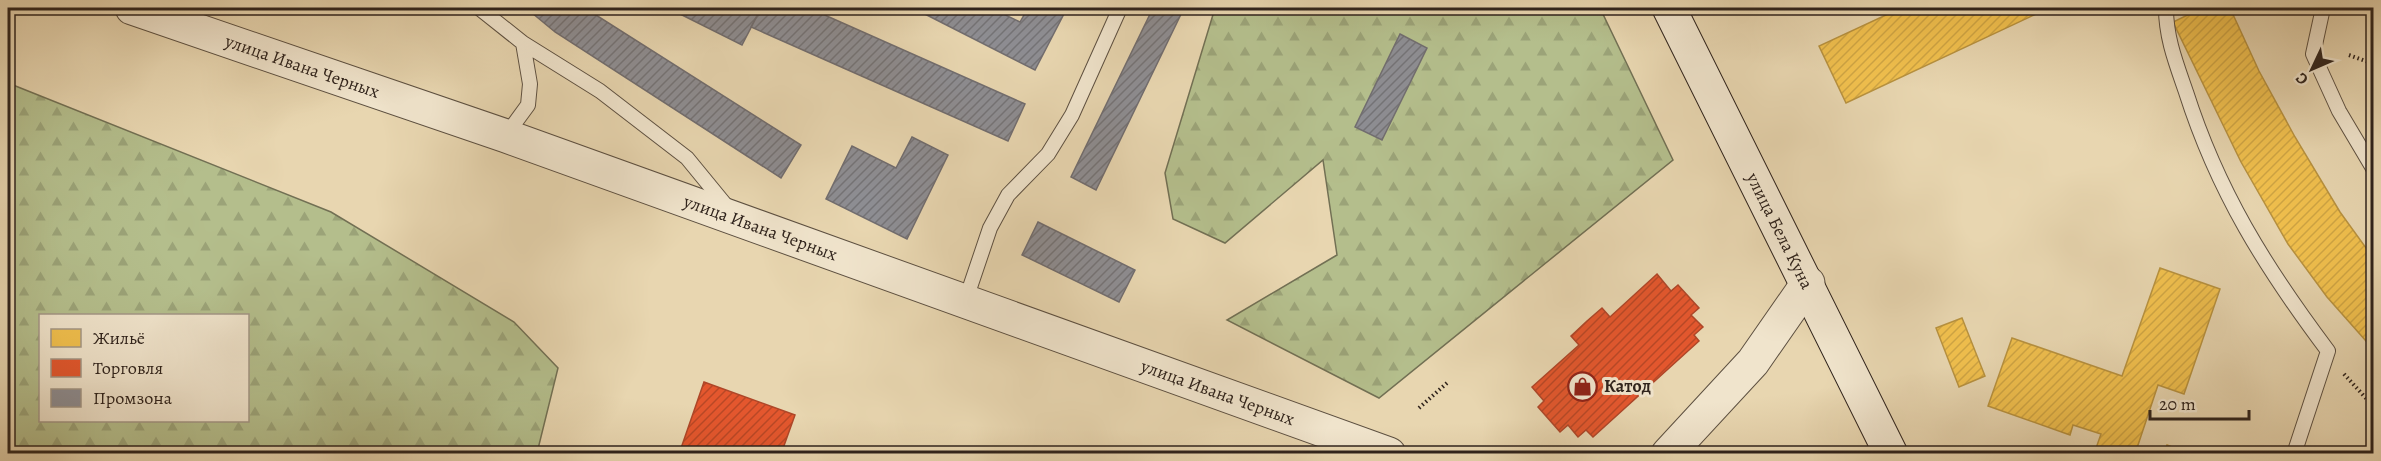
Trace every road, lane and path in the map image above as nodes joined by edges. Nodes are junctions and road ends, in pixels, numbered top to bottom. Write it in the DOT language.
graph roads {
  1 [pos="132,8"];
  2 [pos="479,8"];
  3 [pos="1120,8"];
  4 [pos="1669,8"];
  5 [pos="2166,8"];
  6 [pos="2324,8"];
  7 [pos="523,43"];
  8 [pos="2349,55"];
  9 [pos="2373,64"];
  10 [pos="506,136"];
  11 [pos="2373,170"];
  12 [pos="738,220"];
  13 [pos="1808,283"];
  14 [pos="965,302"];
  15 [pos="2328,351"];
  16 [pos="1447,383"];
  17 [pos="2373,406"];
  18 [pos="1419,408"];
  19 [pos="1389,453"];
  20 [pos="1668,453"];
  21 [pos="1891,453"];
  22 [pos="2294,453"];
  1 -- 10 [label="street, улица Ивана Черных"];
  2 -- 7 [label="lane"];
  3 -- 14 [label="lane"];
  4 -- 13 [label="street, улица Бела Куна"];
  5 -- 15 [label="lane"];
  6 -- 11 [label="lane"];
  7 -- 10 [label="lane"];
  7 -- 12 [label="lane"];
  8 -- 9 [label="path"];
  10 -- 12 [label="street, улица Ивана Черных"];
  12 -- 14 [label="street, улица Ивана Черных"];
  13 -- 20 [label="street"];
  13 -- 21 [label="street, улица Бела Куна"];
  14 -- 19 [label="street, улица Ивана Черных"];
  15 -- 17 [label="path"];
  15 -- 22 [label="lane"];
  16 -- 18 [label="path"];
}
